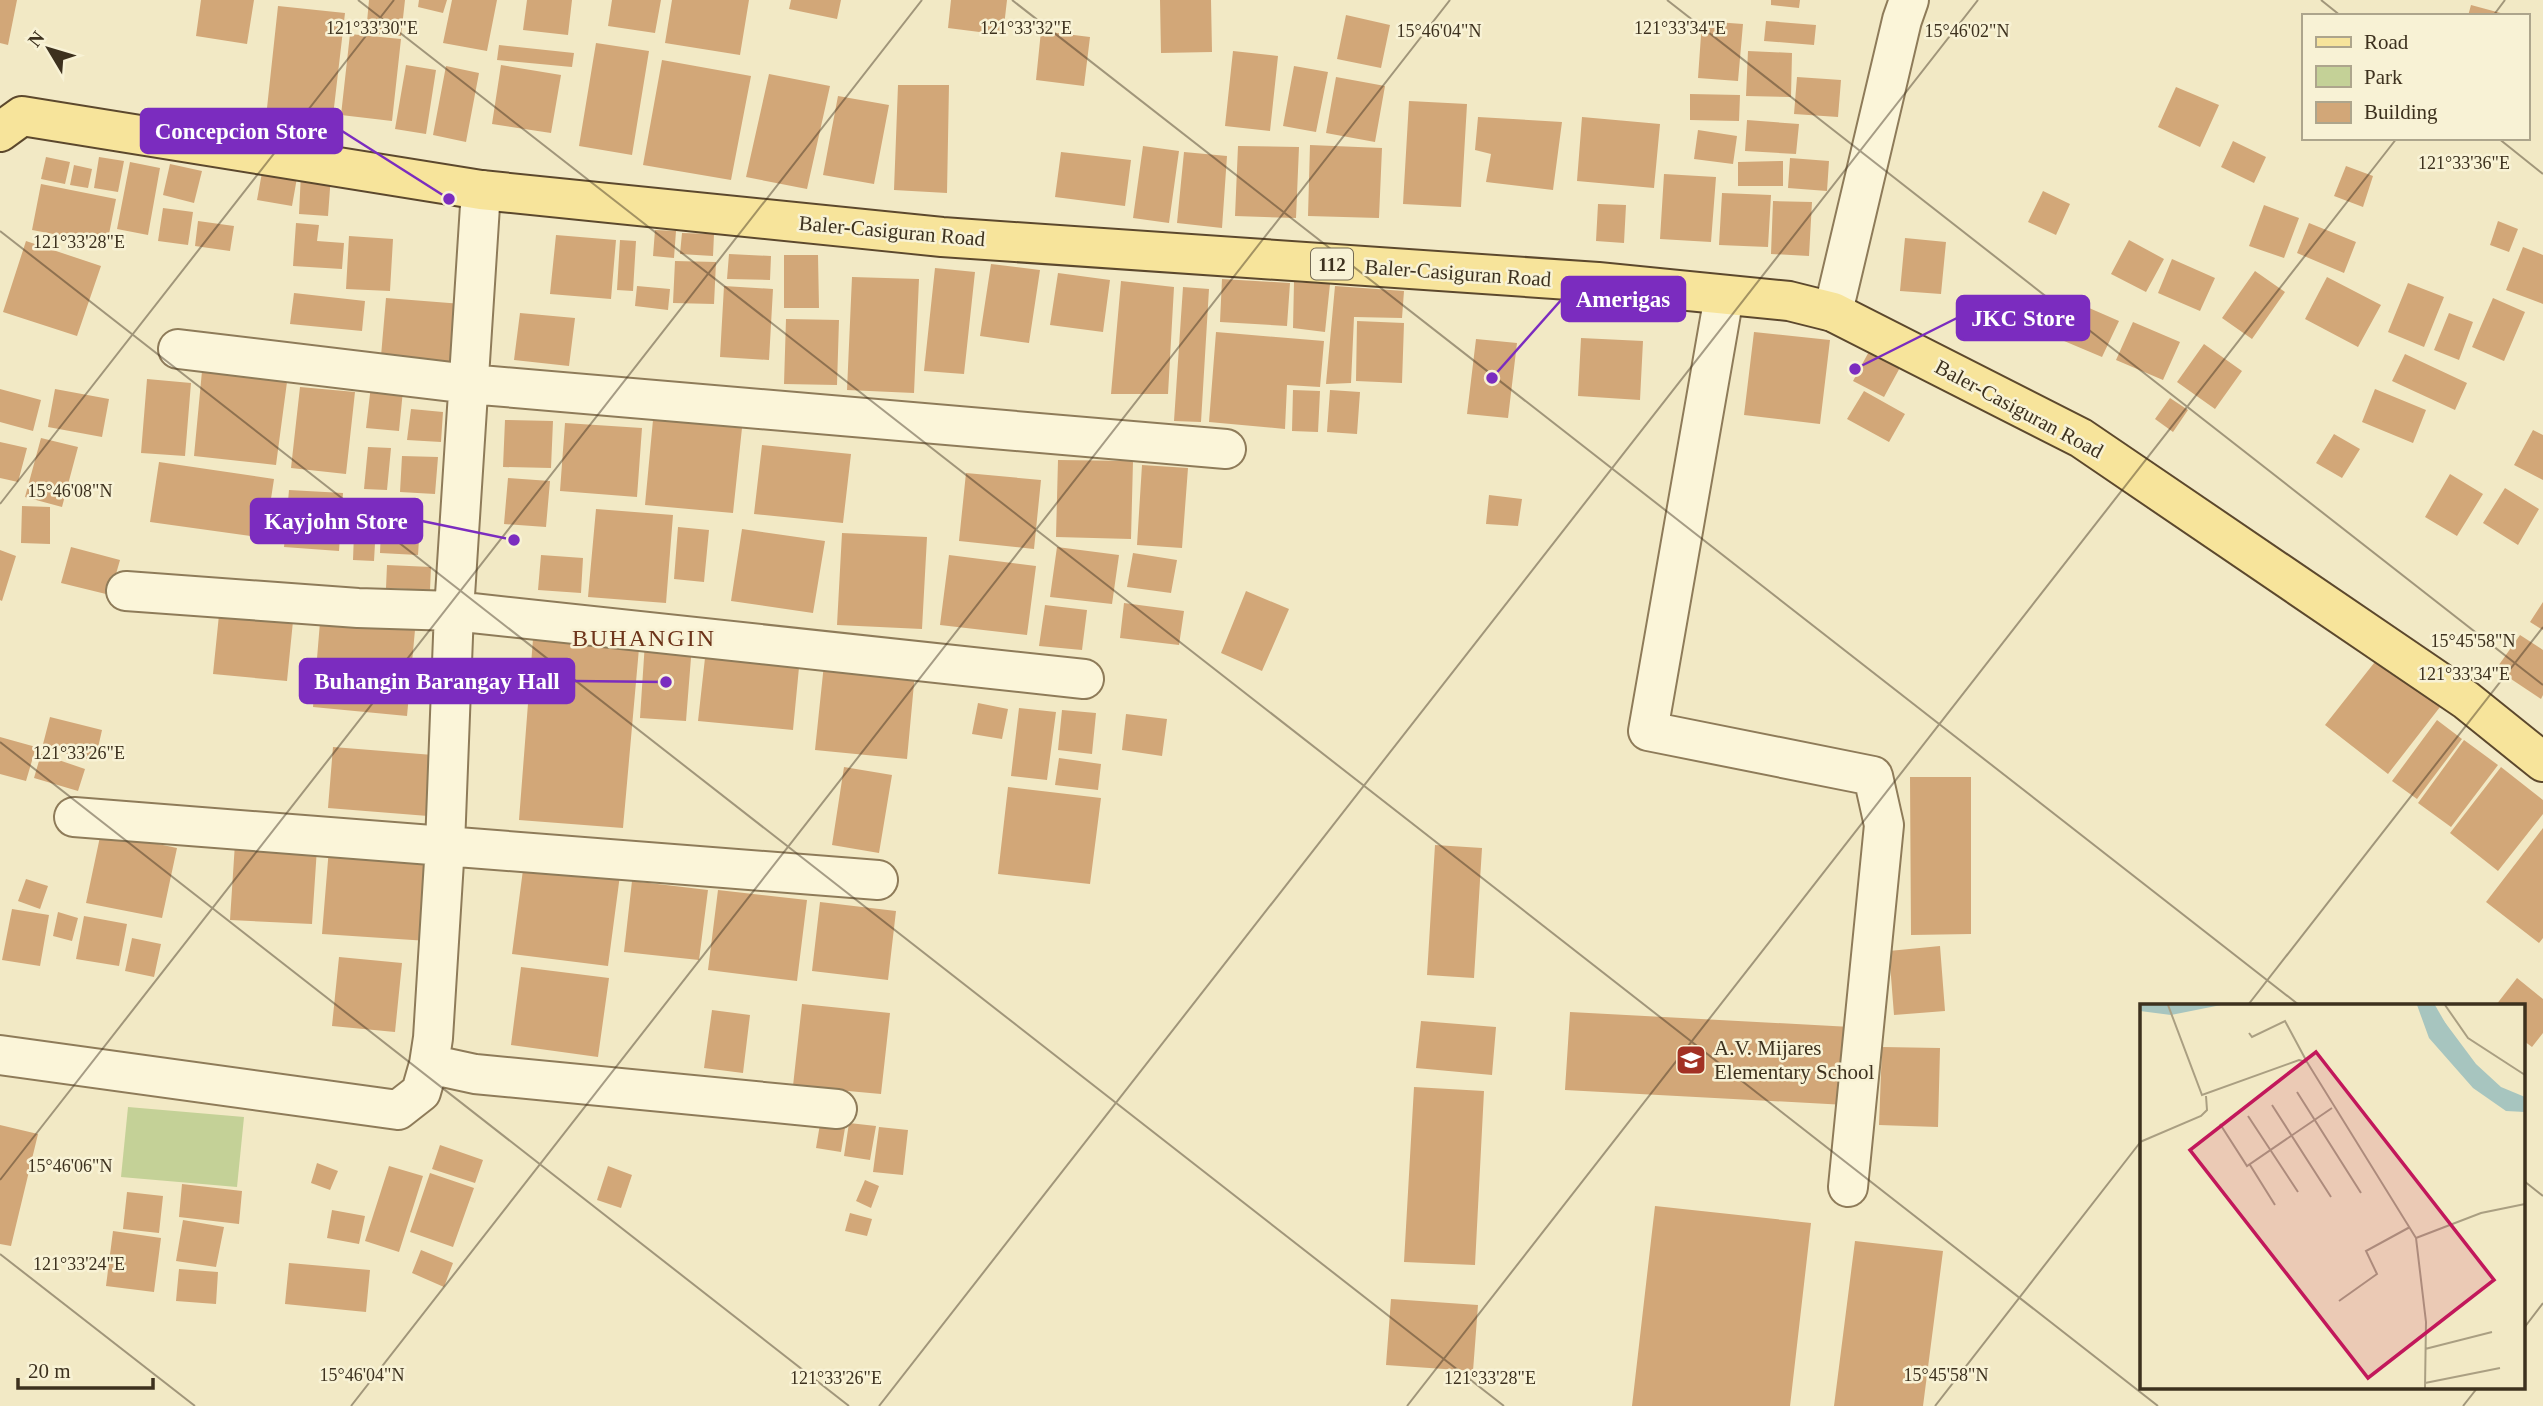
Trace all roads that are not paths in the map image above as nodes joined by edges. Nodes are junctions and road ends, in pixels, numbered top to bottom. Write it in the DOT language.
graph roads {
  1 [pos="1909,0"];
  2 [pos="7,119"];
  3 [pos="481,190"];
  4 [pos="1724,296"];
  5 [pos="1833,312"];
  6 [pos="178,349"];
  7 [pos="469,384"];
  8 [pos="1226,449"];
  9 [pos="126,592"];
  10 [pos="454,611"];
  11 [pos="1084,678"];
  12 [pos="2543,762"];
  13 [pos="74,817"];
  14 [pos="445,845"];
  15 [pos="878,880"];
  16 [pos="0,1055"];
  17 [pos="429,1064"];
  18 [pos="837,1109"];
  19 [pos="1848,1187"];
  1 -- 5 [label="street"];
  2 -- 3 [label="main road, Baler-Casiguran Road / 112"];
  3 -- 4 [label="main road, Baler-Casiguran Road / 112"];
  3 -- 7 [label="street"];
  4 -- 5 [label="main road, Baler-Casiguran Road / 112"];
  4 -- 19 [label="street"];
  5 -- 12 [label="main road, Baler-Casiguran Road / 112"];
  6 -- 7 [label="street"];
  7 -- 8 [label="street"];
  7 -- 10 [label="street"];
  9 -- 10 [label="street"];
  10 -- 11 [label="street"];
  10 -- 14 [label="street"];
  13 -- 14 [label="street"];
  14 -- 15 [label="street"];
  14 -- 17 [label="street"];
  16 -- 17 [label="street"];
  17 -- 18 [label="street"];
}
